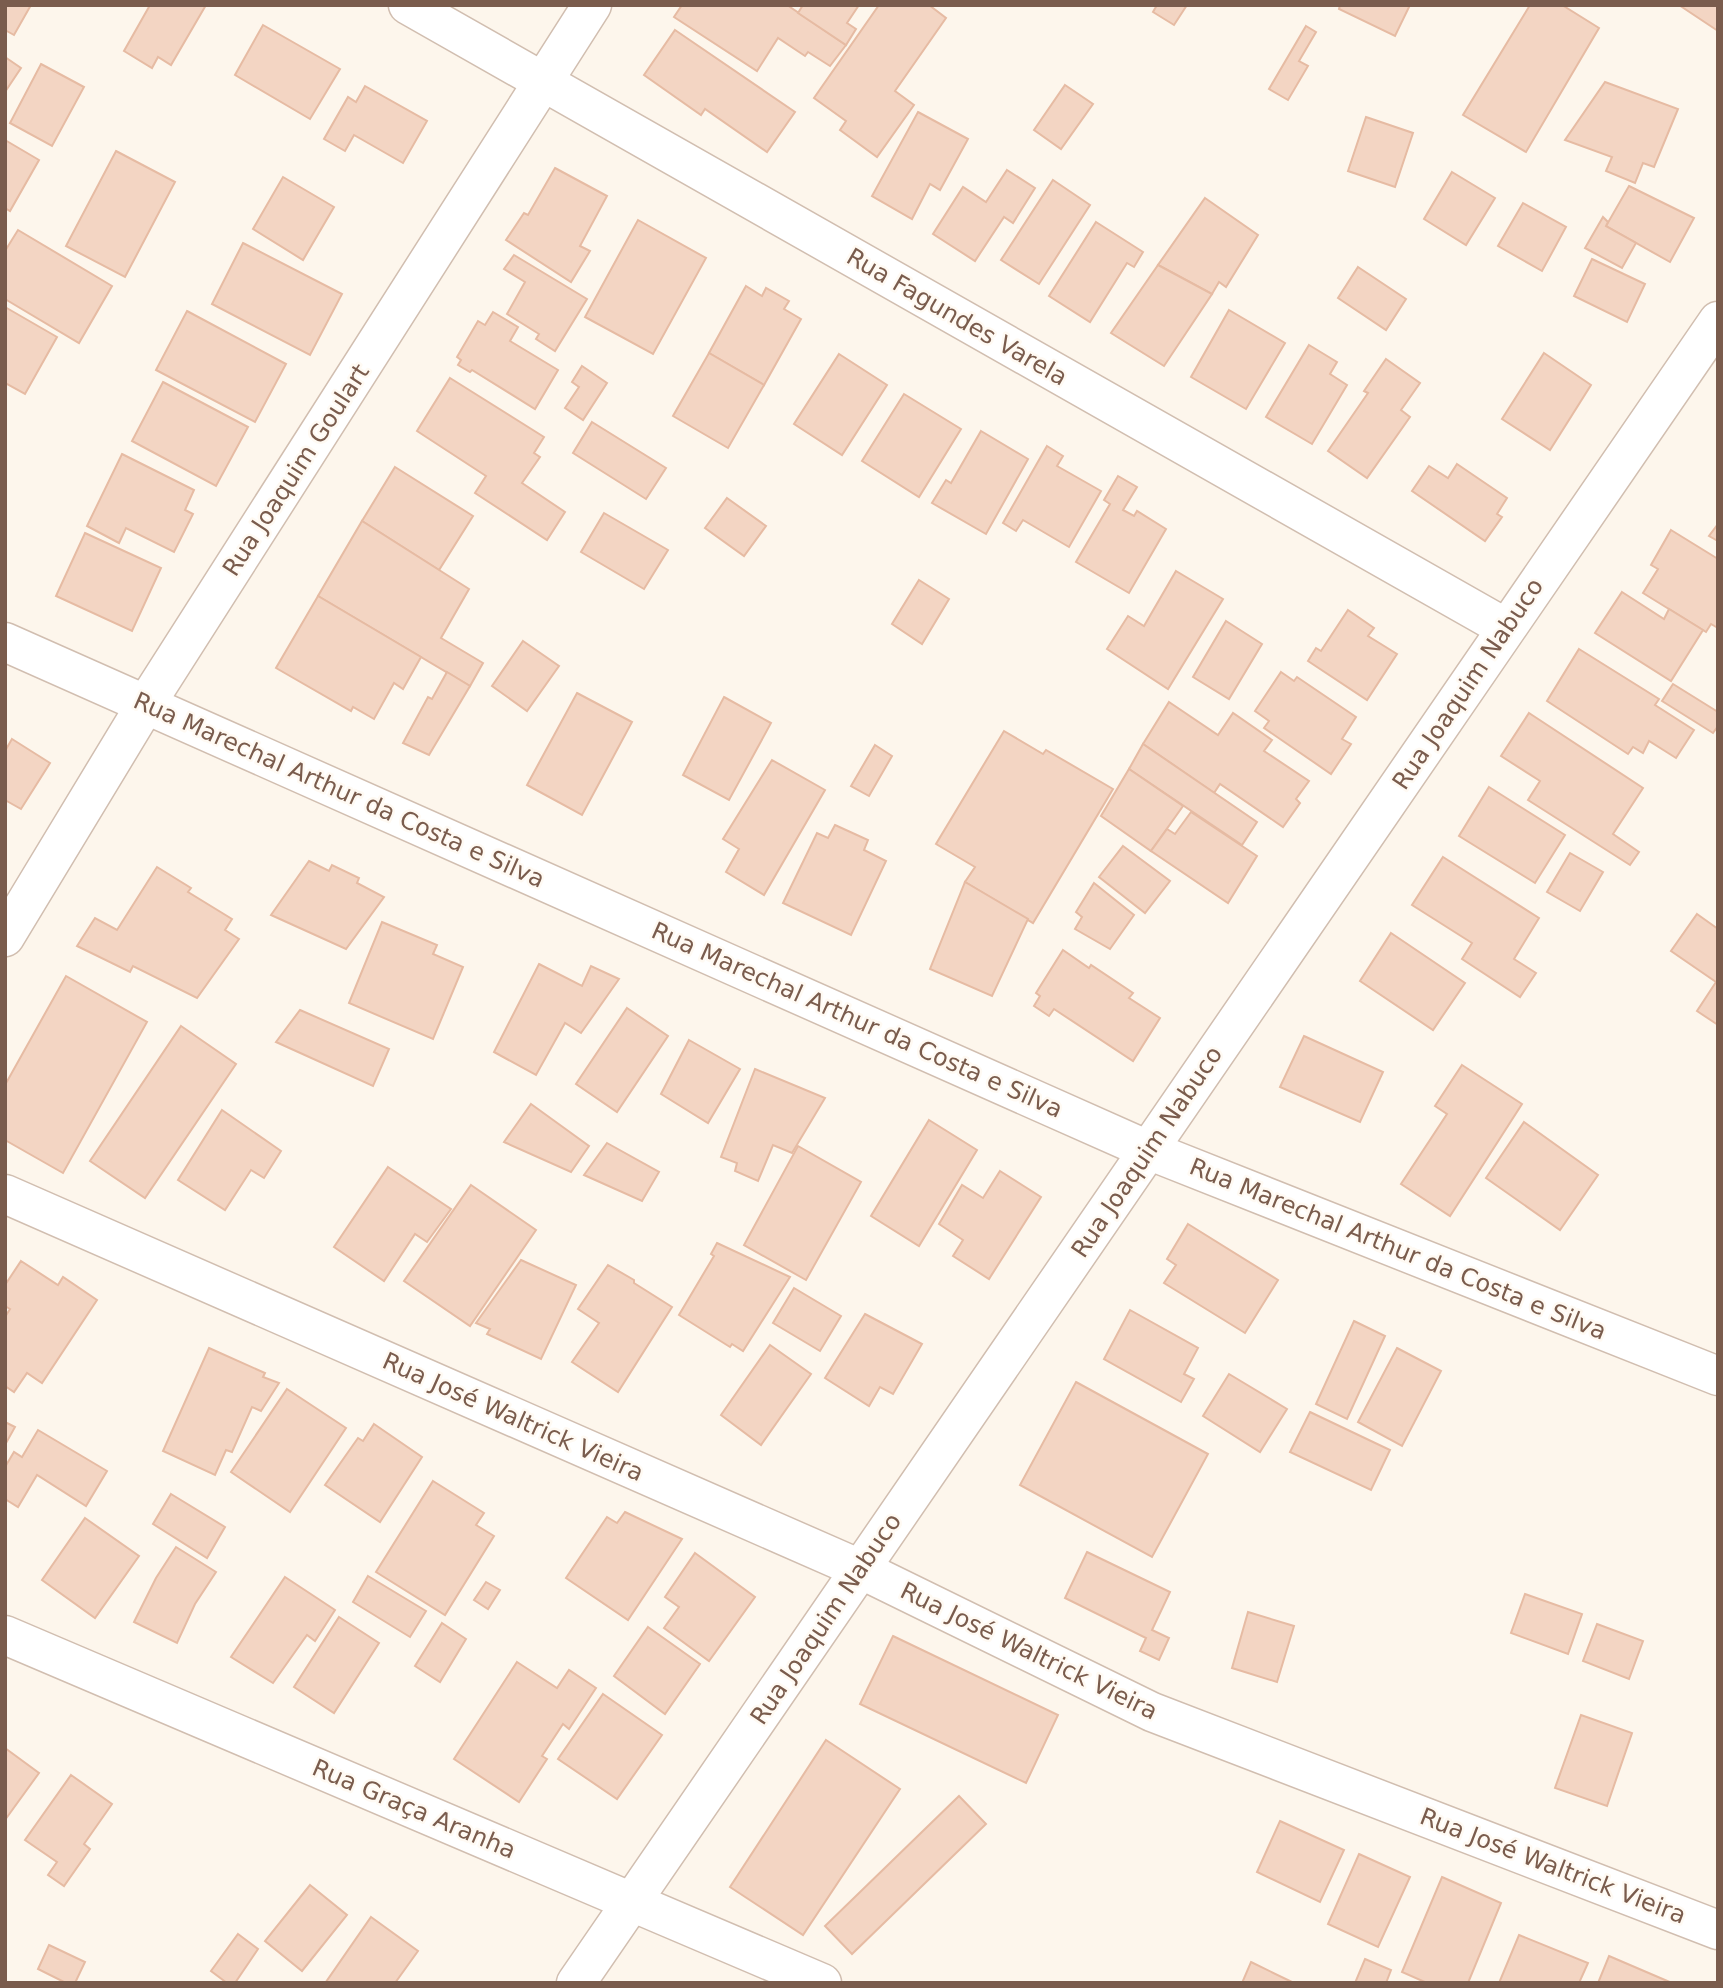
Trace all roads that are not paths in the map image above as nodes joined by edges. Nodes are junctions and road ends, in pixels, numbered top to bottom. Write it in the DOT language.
graph roads {
  1 [pos="408,5"];
  2 [pos="592,5"];
  3 [pos="543,82"];
  4 [pos="1718,321"];
  5 [pos="1506,628"];
  6 [pos="5,642"];
  7 [pos="146,704"];
  8 [pos="5,937"];
  9 [pos="1148,1150"];
  10 [pos="5,1194"];
  11 [pos="1718,1376"];
  12 [pos="860,1569"];
  13 [pos="5,1635"];
  14 [pos="632,1902"];
  15 [pos="1718,1930"];
  16 [pos="576,1983"];
  17 [pos="822,1983"];
  1 -- 3 [label="street, Rua Fagundes Varela"];
  2 -- 3 [label="street, Rua Joaquim Goulart"];
  3 -- 5 [label="street, Rua Fagundes Varela"];
  3 -- 7 [label="street, Rua Joaquim Goulart"];
  4 -- 5 [label="street, Rua Joaquim Nabuco"];
  5 -- 9 [label="street, Rua Joaquim Nabuco"];
  6 -- 7 [label="street, Rua Marechal Arthur da Costa e Silva"];
  7 -- 8 [label="street, Rua Joaquim Goulart"];
  7 -- 9 [label="street, Rua Marechal Arthur da Costa e Silva"];
  9 -- 11 [label="street, Rua Marechal Arthur da Costa e Silva"];
  9 -- 12 [label="street, Rua Joaquim Nabuco"];
  10 -- 12 [label="street, Rua José Waltrick Vieira"];
  12 -- 14 [label="street, Rua Joaquim Nabuco"];
  12 -- 15 [label="street, Rua José Waltrick Vieira"];
  13 -- 14 [label="street, Rua Graça Aranha"];
  14 -- 16 [label="street, Rua Joaquim Nabuco"];
  14 -- 17 [label="street, Rua Graça Aranha"];
}
